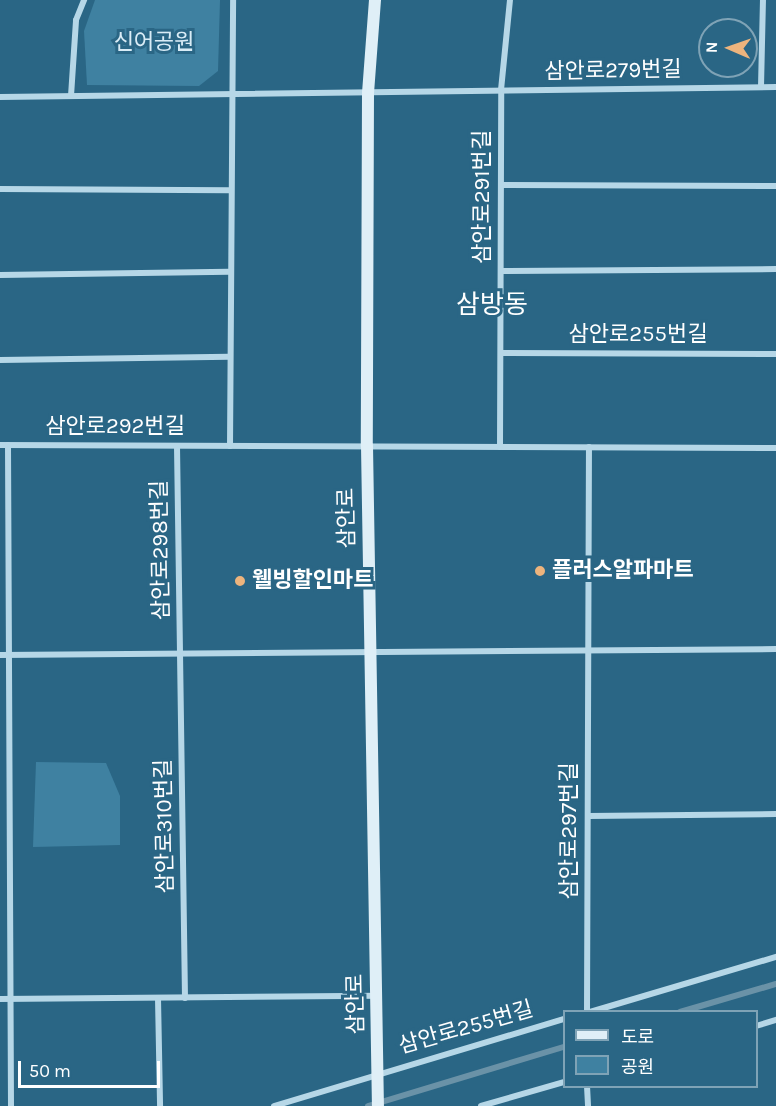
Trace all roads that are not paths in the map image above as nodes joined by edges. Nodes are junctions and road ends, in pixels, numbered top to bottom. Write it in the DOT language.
graph roads {
  1 [pos="84,0"];
  2 [pos="232,0"];
  3 [pos="375,0"];
  4 [pos="510,0"];
  5 [pos="763,0"];
  6 [pos="760,87"];
  7 [pos="776,87"];
  8 [pos="501,90"];
  9 [pos="368,93"];
  10 [pos="229,94"];
  11 [pos="71,96"];
  12 [pos="0,97"];
  13 [pos="501,185"];
  14 [pos="776,186"];
  15 [pos="0,189"];
  16 [pos="229,190"];
  17 [pos="776,269"];
  18 [pos="501,271"];
  19 [pos="229,272"];
  20 [pos="0,275"];
  21 [pos="501,353"];
  22 [pos="776,354"];
  23 [pos="229,357"];
  24 [pos="0,360"];
  25 [pos="0,445"];
  26 [pos="8,445"];
  27 [pos="177,446"];
  28 [pos="230,446"];
  29 [pos="367,446"];
  30 [pos="500,447"];
  31 [pos="590,447"];
  32 [pos="776,448"];
  33 [pos="776,649"];
  34 [pos="589,651"];
  35 [pos="371,652"];
  36 [pos="180,653"];
  37 [pos="0,655"];
  38 [pos="8,655"];
  39 [pos="776,814"];
  40 [pos="588,816"];
  41 [pos="776,957"];
  42 [pos="377,996"];
  43 [pos="158,998"];
  44 [pos="185,998"];
  45 [pos="0,999"];
  46 [pos="11,999"];
  47 [pos="589,1010"];
  48 [pos="592,1010"];
  49 [pos="563,1019"];
  50 [pos="776,1020"];
  51 [pos="758,1025"];
  52 [pos="378,1077"];
  53 [pos="563,1082"];
  54 [pos="587,1088"];
  55 [pos="11,1106"];
  56 [pos="160,1106"];
  57 [pos="274,1106"];
  58 [pos="378,1106"];
  59 [pos="484,1106"];
  60 [pos="588,1106"];
  1 -- 11 [label="street"];
  2 -- 10 [label="street"];
  3 -- 9 [label="main road, 삼안로"];
  4 -- 8 [label="street"];
  5 -- 6 [label="street"];
  6 -- 7 [label="street, 삼안로279번길"];
  6 -- 8 [label="street, 삼안로279번길"];
  8 -- 9 [label="street, 삼안로279번길"];
  8 -- 13 [label="street, 삼안로291번길"];
  9 -- 10 [label="street, 삼안로279번길"];
  9 -- 29 [label="main road, 삼안로"];
  10 -- 11 [label="street, 삼안로279번길"];
  10 -- 16 [label="street"];
  11 -- 12 [label="street, 삼안로279번길"];
  13 -- 14 [label="street"];
  13 -- 18 [label="street, 삼안로291번길"];
  15 -- 16 [label="street"];
  16 -- 19 [label="street"];
  17 -- 18 [label="street"];
  18 -- 21 [label="street, 삼안로291번길"];
  19 -- 20 [label="street"];
  19 -- 23 [label="street"];
  21 -- 22 [label="street, 삼안로255번길"];
  21 -- 30 [label="street, 삼안로291번길"];
  23 -- 24 [label="street"];
  23 -- 28 [label="street"];
  25 -- 26 [label="street, 삼안로292번길"];
  26 -- 27 [label="street, 삼안로292번길"];
  26 -- 38 [label="street"];
  27 -- 28 [label="street, 삼안로292번길"];
  27 -- 36 [label="street, 삼안로298번길"];
  28 -- 29 [label="street, 삼안로292번길"];
  29 -- 30 [label="street"];
  29 -- 35 [label="main road, 삼안로"];
  30 -- 31 [label="street"];
  31 -- 32 [label="street"];
  31 -- 34 [label="street, 삼안로297번길"];
  33 -- 34 [label="street"];
  34 -- 35 [label="street"];
  34 -- 40 [label="street, 삼안로297번길"];
  35 -- 36 [label="street, 삼안로298번길"];
  35 -- 42 [label="main road, 삼안로"];
  36 -- 38 [label="street, 삼안로298번길"];
  36 -- 44 [label="street, 삼안로310번길"];
  37 -- 38 [label="street, 삼안로298번길"];
  38 -- 46 [label="street"];
  39 -- 40 [label="street"];
  40 -- 47 [label="street, 삼안로297번길"];
  41 -- 48 [label="street"];
  42 -- 44 [label="street"];
  42 -- 52 [label="main road, 삼안로"];
  43 -- 44 [label="street"];
  43 -- 46 [label="street"];
  43 -- 56 [label="street"];
  45 -- 46 [label="street"];
  46 -- 55 [label="street"];
  49 -- 52 [label="street, 삼안로255번길"];
  50 -- 51 [label="street"];
  52 -- 57 [label="street"];
  52 -- 58 [label="main road, 삼안로"];
  53 -- 59 [label="street"];
  54 -- 60 [label="street"];
}
